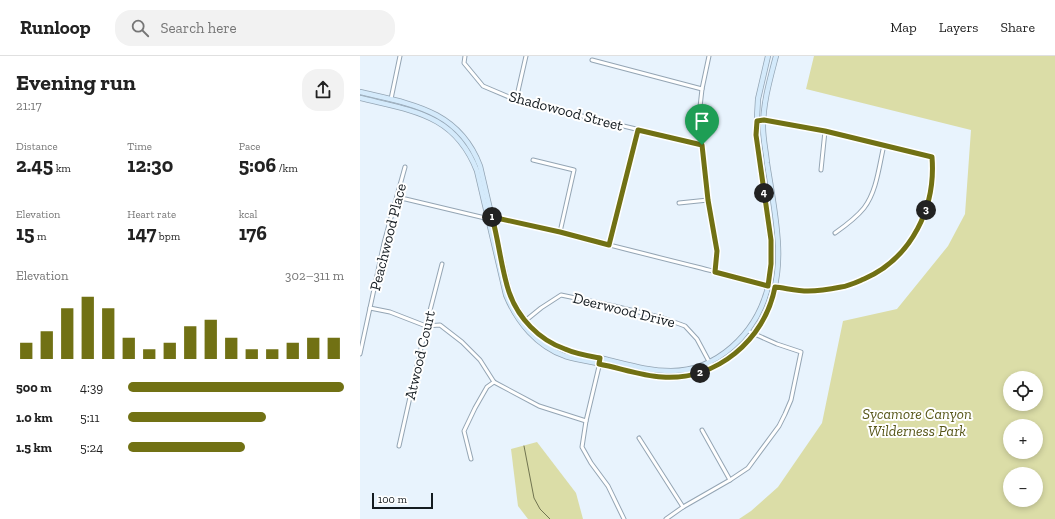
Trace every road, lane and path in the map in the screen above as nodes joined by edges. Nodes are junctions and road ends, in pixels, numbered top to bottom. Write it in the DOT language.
graph roads {
  1 [pos="400,56"];
  2 [pos="465,56"];
  3 [pos="526,56"];
  4 [pos="709,56"];
  5 [pos="768,56"];
  6 [pos="776,56"];
  7 [pos="592,60"];
  8 [pos="702,89"];
  9 [pos="360,92"];
  10 [pos="360,98"];
  11 [pos="516,100"];
  12 [pos="390,102"];
  13 [pos="764,120"];
  14 [pos="757,121"];
  15 [pos="638,130"];
  16 [pos="825,131"];
  17 [pos="702,145"];
  18 [pos="884,145"];
  19 [pos="533,160"];
  20 [pos="405,167"];
  21 [pos="821,170"];
  22 [pos="397,197"];
  23 [pos="708,200"];
  24 [pos="679,203"];
  25 [pos="490,218"];
  26 [pos="560,232"];
  27 [pos="835,233"];
  28 [pos="609,245"];
  29 [pos="442,264"];
  30 [pos="715,272"];
  31 [pos="768,286"];
  32 [pos="775,287"];
  33 [pos="370,308"];
  34 [pos="524,322"];
  35 [pos="426,326"];
  36 [pos="748,331"];
  37 [pos="753,334"];
  38 [pos="360,354"];
  39 [pos="600,358"];
  40 [pos="710,362"];
  41 [pos="599,364"];
  42 [pos="712,367"];
  43 [pos="494,382"];
  44 [pos="586,421"];
  45 [pos="702,430"];
  46 [pos="639,438"];
  47 [pos="399,446"];
  48 [pos="471,460"];
  49 [pos="730,480"];
  50 [pos="683,507"];
  51 [pos="624,519"];
  52 [pos="666,519"];
  1 -- 12 [label="street"];
  2 -- 11 [label="street, Shadowood Street"];
  3 -- 11 [label="street"];
  4 -- 8 [label="street"];
  5 -- 14 [label="street"];
  6 -- 13 [label="street"];
  7 -- 8 [label="street"];
  8 -- 17 [label="street"];
  9 -- 12 [label="street"];
  10 -- 12 [label="street"];
  11 -- 15 [label="street, Shadowood Street"];
  12 -- 25 [label="street"];
  13 -- 14 [label="street"];
  13 -- 16 [label="street"];
  13 -- 32 [label="street"];
  14 -- 31 [label="street"];
  15 -- 17 [label="street, Shadowood Street"];
  15 -- 28 [label="street"];
  16 -- 18 [label="street"];
  16 -- 21 [label="street"];
  17 -- 23 [label="street"];
  18 -- 27 [label="street"];
  18 -- 32 [label="street"];
  19 -- 26 [label="street"];
  20 -- 22 [label="street, Peachwood Place"];
  22 -- 25 [label="street"];
  22 -- 33 [label="street, Peachwood Place"];
  23 -- 24 [label="street"];
  23 -- 30 [label="street"];
  25 -- 26 [label="street"];
  25 -- 34 [label="street"];
  26 -- 28 [label="street"];
  28 -- 30 [label="street"];
  29 -- 35 [label="street, Atwood Court"];
  30 -- 31 [label="street"];
  31 -- 32 [label="street"];
  31 -- 36 [label="street"];
  32 -- 37 [label="street"];
  33 -- 35 [label="street"];
  33 -- 38 [label="street, Peachwood Place"];
  34 -- 39 [label="street"];
  34 -- 40 [label="street, Deerwood Drive"];
  34 -- 41 [label="street"];
  35 -- 43 [label="street"];
  35 -- 47 [label="street, Atwood Court"];
  36 -- 37 [label="street"];
  36 -- 40 [label="street"];
  37 -- 42 [label="street"];
  37 -- 49 [label="street"];
  39 -- 40 [label="street"];
  39 -- 41 [label="street"];
  40 -- 42 [label="street, Deerwood Drive"];
  41 -- 42 [label="street"];
  41 -- 44 [label="street"];
  43 -- 44 [label="street"];
  43 -- 48 [label="street"];
  44 -- 51 [label="street"];
  45 -- 49 [label="street"];
  46 -- 50 [label="street"];
  49 -- 50 [label="street"];
  50 -- 52 [label="street"];
}
